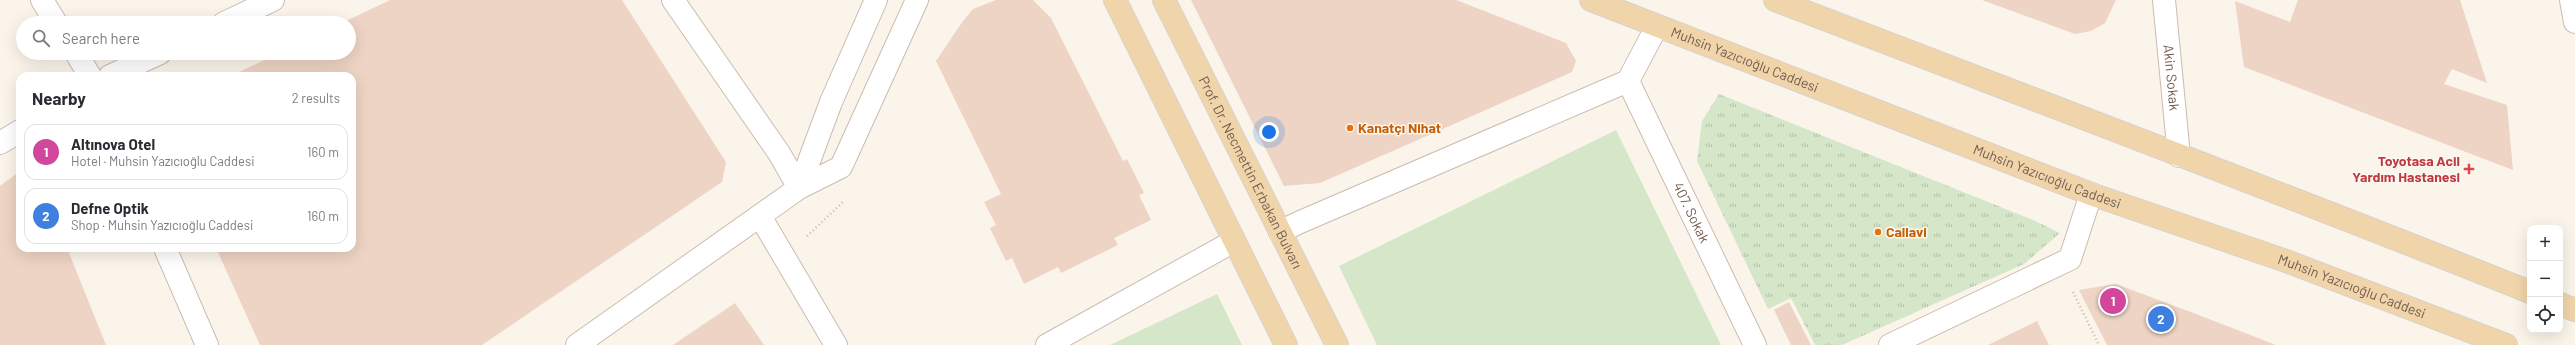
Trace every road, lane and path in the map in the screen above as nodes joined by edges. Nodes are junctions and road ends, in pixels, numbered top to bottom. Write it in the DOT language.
graph roads {
  1 [pos="42,0"];
  2 [pos="273,0"];
  3 [pos="673,0"];
  4 [pos="876,0"];
  5 [pos="917,0"];
  6 [pos="1115,0"];
  7 [pos="1164,0"];
  8 [pos="1591,0"];
  9 [pos="1775,0"];
  10 [pos="2164,0"];
  11 [pos="2571,0"];
  12 [pos="52,16"];
  13 [pos="239,16"];
  14 [pos="2575,22"];
  15 [pos="1657,26"];
  16 [pos="80,60"];
  17 [pos="145,60"];
  18 [pos="88,72"];
  19 [pos="119,72"];
  20 [pos="1628,80"];
  21 [pos="16,134"];
  22 [pos="0,144"];
  23 [pos="2179,156"];
  24 [pos="799,188"];
  25 [pos="2091,194"];
  26 [pos="760,216"];
  27 [pos="1280,232"];
  28 [pos="1234,241"];
  29 [pos="167,252"];
  30 [pos="2059,264"];
  31 [pos="2527,291"];
  32 [pos="2563,305"];
  33 [pos="2575,310"];
  34 [pos="207,345"];
  35 [pos="577,345"];
  36 [pos="836,345"];
  37 [pos="1047,345"];
  38 [pos="1286,345"];
  39 [pos="1337,345"];
  40 [pos="1755,345"];
  41 [pos="1890,345"];
  42 [pos="2099,345"];
  43 [pos="2506,345"];
  1 -- 12 [label="street"];
  2 -- 13 [label="street"];
  3 -- 24 [label="street"];
  4 -- 24 [label="street"];
  5 -- 24 [label="street"];
  6 -- 28 [label="main road"];
  7 -- 27 [label="main road, Prof. Dr. Necmettin Erbakan Bulvarı"];
  8 -- 15 [label="main road, Muhsin Yazıcıoğlu Caddesi"];
  9 -- 23 [label="main road"];
  10 -- 23 [label="street, Akin Sokak"];
  11 -- 14 [label="street"];
  15 -- 20 [label="street"];
  15 -- 25 [label="main road, Muhsin Yazıcıoğlu Caddesi"];
  16 -- 18 [label="street"];
  17 -- 19 [label="street"];
  20 -- 27 [label="street"];
  20 -- 40 [label="street, 407. Sokak"];
  21 -- 22 [label="street"];
  23 -- 31 [label="main road"];
  24 -- 26 [label="street"];
  25 -- 30 [label="street"];
  25 -- 43 [label="main road, Muhsin Yazıcıoğlu Caddesi"];
  26 -- 35 [label="street"];
  26 -- 36 [label="street"];
  27 -- 39 [label="main road, Prof. Dr. Necmettin Erbakan Bulvarı"];
  28 -- 37 [label="street"];
  28 -- 38 [label="main road"];
  29 -- 34 [label="street"];
  30 -- 41 [label="street"];
  30 -- 42 [label="path"];
  32 -- 33 [label="main road"];
}
